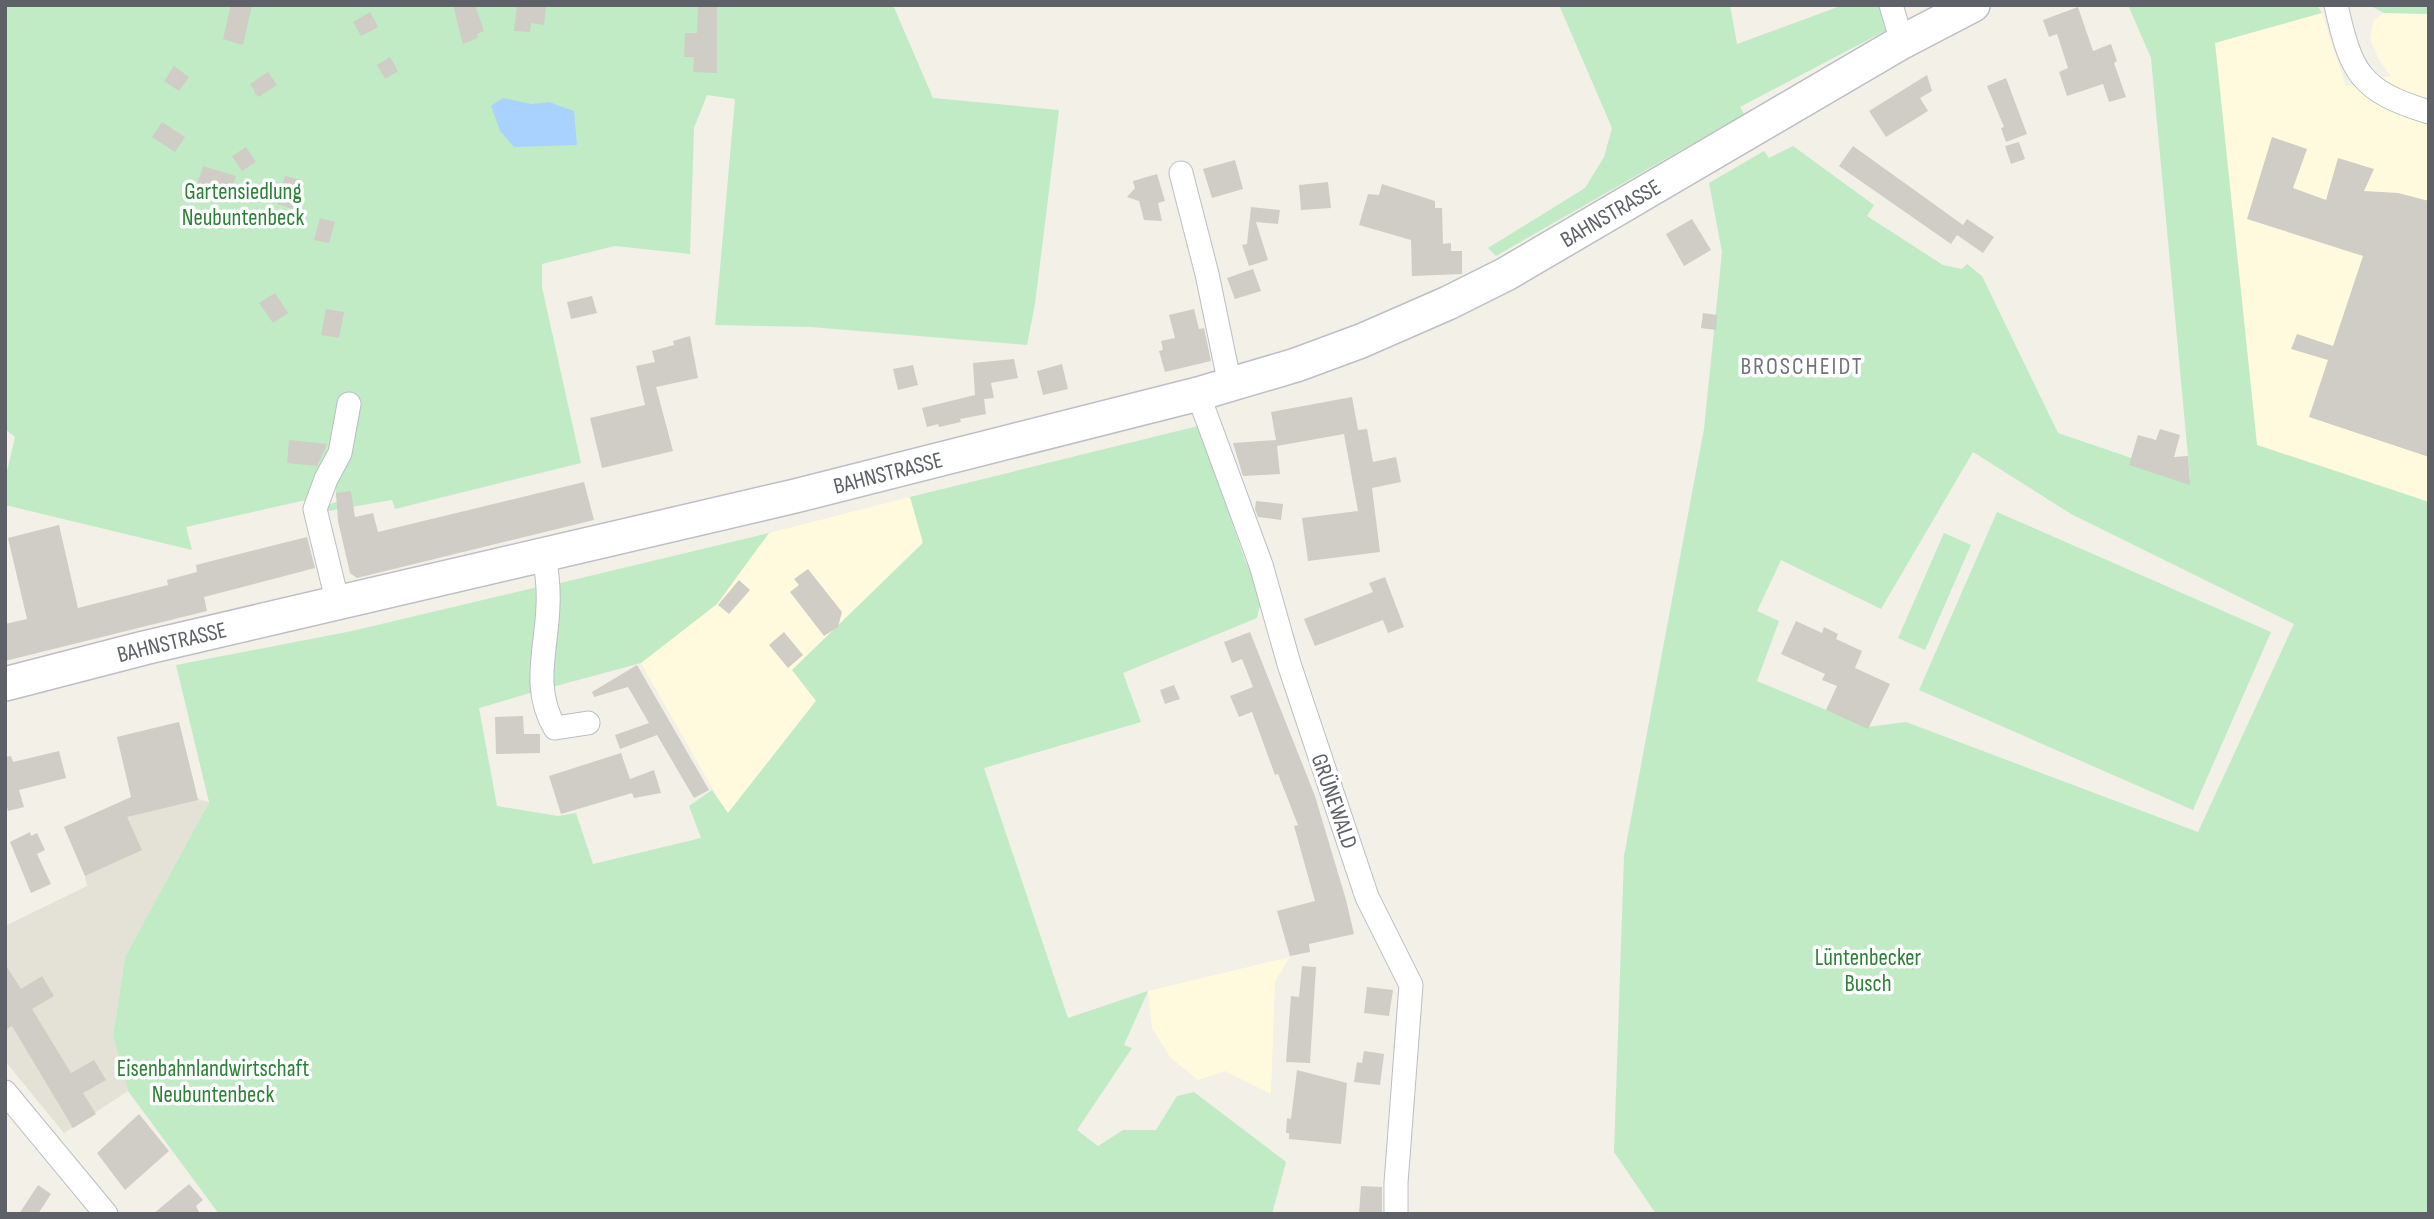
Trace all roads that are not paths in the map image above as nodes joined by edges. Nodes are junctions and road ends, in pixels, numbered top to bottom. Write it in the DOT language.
graph roads {
  1 [pos="1891,5"];
  2 [pos="1973,5"];
  3 [pos="2336,5"];
  4 [pos="1902,42"];
  5 [pos="2429,111"];
  6 [pos="1181,173"];
  7 [pos="1230,385"];
  8 [pos="1198,394"];
  9 [pos="349,404"];
  10 [pos="544,555"];
  11 [pos="338,604"];
  12 [pos="5,684"];
  13 [pos="588,723"];
  14 [pos="5,1092"];
  15 [pos="106,1214"];
  16 [pos="1396,1214"];
  1 -- 4 [label="street"];
  2 -- 4 [label="main road, BAHNSTRASSE"];
  3 -- 5 [label="street"];
  4 -- 7 [label="main road, BAHNSTRASSE"];
  6 -- 7 [label="street"];
  7 -- 8 [label="main road, BAHNSTRASSE"];
  8 -- 10 [label="main road, BAHNSTRASSE"];
  8 -- 16 [label="street, GRÜNEWALD"];
  9 -- 11 [label="street"];
  10 -- 11 [label="main road, BAHNSTRASSE"];
  10 -- 13 [label="street"];
  11 -- 12 [label="main road, BAHNSTRASSE"];
  14 -- 15 [label="street"];
}
